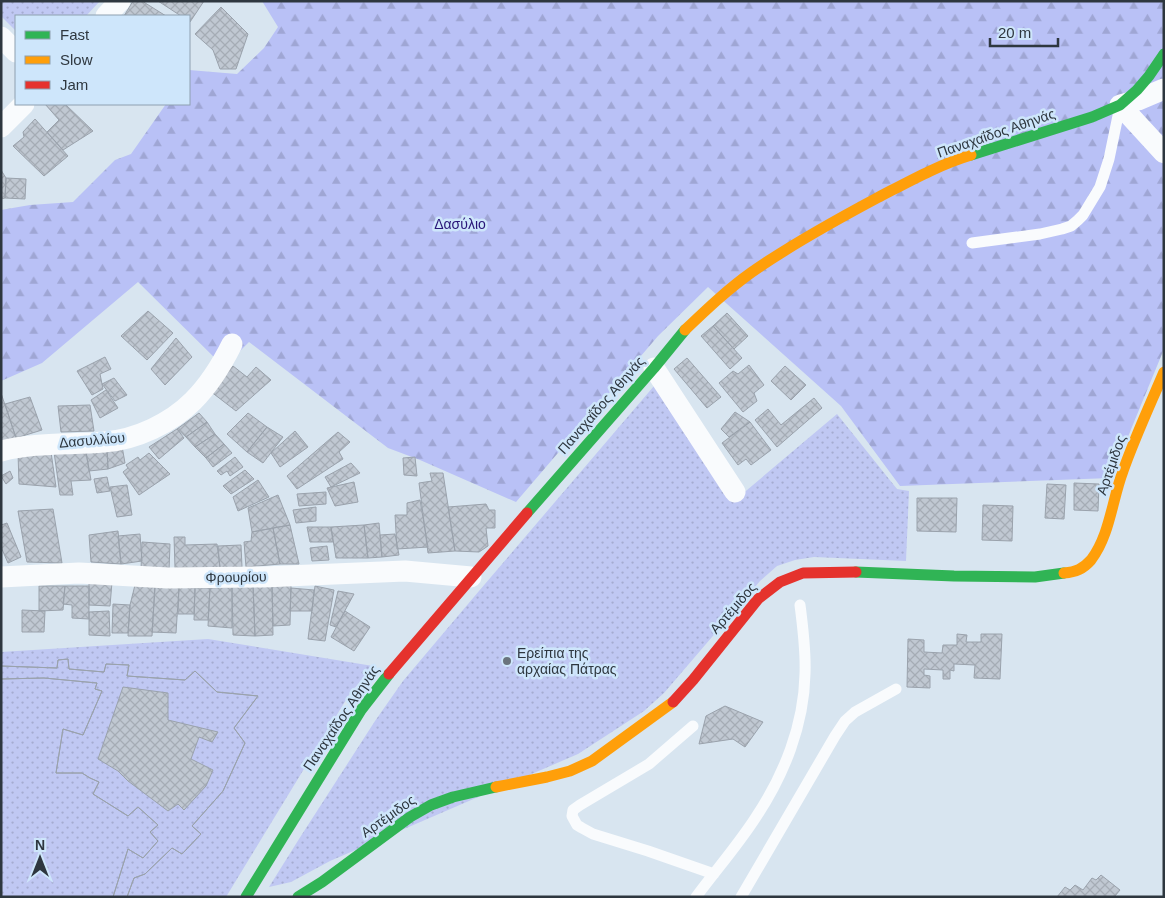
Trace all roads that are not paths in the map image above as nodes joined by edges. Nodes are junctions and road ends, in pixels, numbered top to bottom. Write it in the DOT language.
graph roads {
  1 [pos="120,1"];
  2 [pos="107,15"];
  3 [pos="1,37"];
  4 [pos="15,51"];
  5 [pos="1164,54"];
  6 [pos="1164,90"];
  7 [pos="23,105"];
  8 [pos="1120,105"];
  9 [pos="1,127"];
  10 [pos="1164,153"];
  11 [pos="972,243"];
  12 [pos="232,344"];
  13 [pos="654,368"];
  14 [pos="1164,372"];
  15 [pos="1,451"];
  16 [pos="735,492"];
  17 [pos="1,577"];
  18 [pos="471,577"];
  19 [pos="800,605"];
  20 [pos="896,689"];
  21 [pos="693,726"];
  22 [pos="714,874"];
  23 [pos="246,897"];
  24 [pos="298,897"];
  25 [pos="696,897"];
  26 [pos="741,897"];
  1 -- 2 [label="street"];
  3 -- 4 [label="street"];
  5 -- 8 [label="street, Παναχαΐδος Αθηνάς"];
  6 -- 8 [label="street"];
  7 -- 9 [label="street"];
  8 -- 10 [label="street"];
  8 -- 11 [label="lane"];
  8 -- 13 [label="street, Παναχαΐδος Αθηνάς"];
  12 -- 15 [label="street, Δασυλλίου"];
  13 -- 16 [label="street"];
  13 -- 18 [label="street, Παναχαΐδος Αθηνάς"];
  14 -- 24 [label="street, Αρτέμιδος"];
  17 -- 18 [label="street, Φρουρίου"];
  18 -- 23 [label="street, Παναχαΐδος Αθηνάς"];
  19 -- 22 [label="lane"];
  20 -- 26 [label="lane"];
  21 -- 22 [label="lane"];
  22 -- 25 [label="lane"];
}
